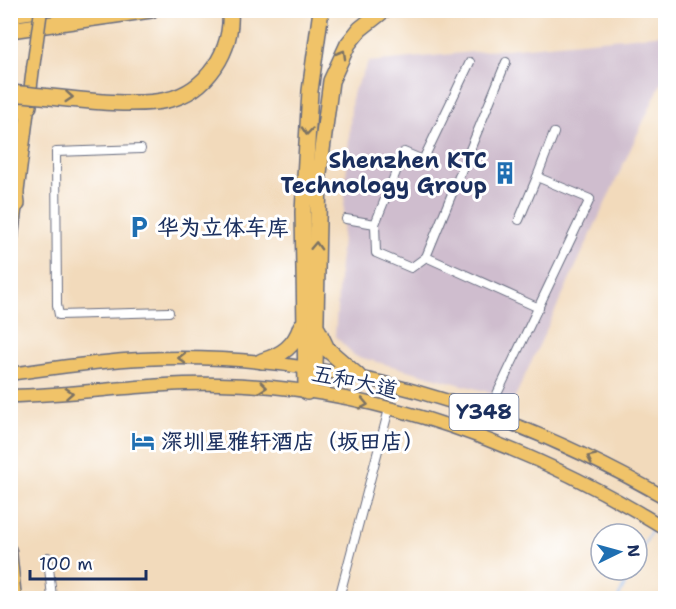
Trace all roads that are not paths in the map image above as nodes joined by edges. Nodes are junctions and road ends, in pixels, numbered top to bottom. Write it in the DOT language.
graph roads {
  1 [pos="39,10"];
  2 [pos="151,10"];
  3 [pos="230,10"];
  4 [pos="321,10"];
  5 [pos="384,10"];
  6 [pos="10,14"];
  7 [pos="10,30"];
  8 [pos="470,62"];
  9 [pos="506,62"];
  10 [pos="10,93"];
  11 [pos="29,106"];
  12 [pos="10,114"];
  13 [pos="554,133"];
  14 [pos="10,146"];
  15 [pos="141,149"];
  16 [pos="537,177"];
  17 [pos="311,191"];
  18 [pos="17,204"];
  19 [pos="346,219"];
  20 [pos="519,220"];
  21 [pos="375,224"];
  22 [pos="10,251"];
  23 [pos="426,257"];
  24 [pos="538,308"];
  25 [pos="169,312"];
  26 [pos="309,314"];
  27 [pos="262,361"];
  28 [pos="309,367"];
  29 [pos="10,374"];
  30 [pos="358,376"];
  31 [pos="307,392"];
  32 [pos="10,396"];
  33 [pos="389,409"];
  34 [pos="488,413"];
  35 [pos="666,498"];
  36 [pos="666,529"];
  37 [pos="10,550"];
  38 [pos="48,557"];
  39 [pos="15,598"];
  40 [pos="52,598"];
  41 [pos="339,598"];
  1 -- 6 [label="highway"];
  1 -- 11 [label="main road, bridge"];
  2 -- 7 [label="highway"];
  10 -- 3 [label="highway, one-way, bridge"];
  4 -- 17 [label="highway, one-way"];
  17 -- 5 [label="highway, one-way"];
  8 -- 21 [label="street"];
  9 -- 23 [label="street"];
  11 -- 12 [label="highway"];
  11 -- 18 [label="main road"];
  13 -- 16 [label="street"];
  14 -- 18 [label="highway"];
  15 -- 25 [label="street"];
  16 -- 20 [label="street"];
  16 -- 24 [label="street"];
  17 -- 26 [label="highway"];
  18 -- 22 [label="main road"];
  19 -- 21 [label="street"];
  21 -- 23 [label="street"];
  23 -- 24 [label="street"];
  24 -- 34 [label="street"];
  26 -- 27 [label="highway"];
  26 -- 28 [label="highway"];
  26 -- 30 [label="highway"];
  27 -- 28 [label="main road, 五和大道 / Y348"];
  27 -- 29 [label="main road, 五和大道 / Y348, one-way"];
  28 -- 30 [label="main road, 五和大道 / Y348"];
  28 -- 31 [label="highway"];
  30 -- 34 [label="main road, 五和大道 / Y348"];
  32 -- 31 [label="main road, 五和大道 / Y348, one-way"];
  31 -- 33 [label="main road, 五和大道 / Y348, one-way"];
  33 -- 36 [label="main road, 五和大道 / Y348"];
  33 -- 41 [label="street"];
  35 -- 34 [label="main road, 五和大道 / Y348, one-way"];
  37 -- 39 [label="main road"];
  38 -- 40 [label="street"];
}
